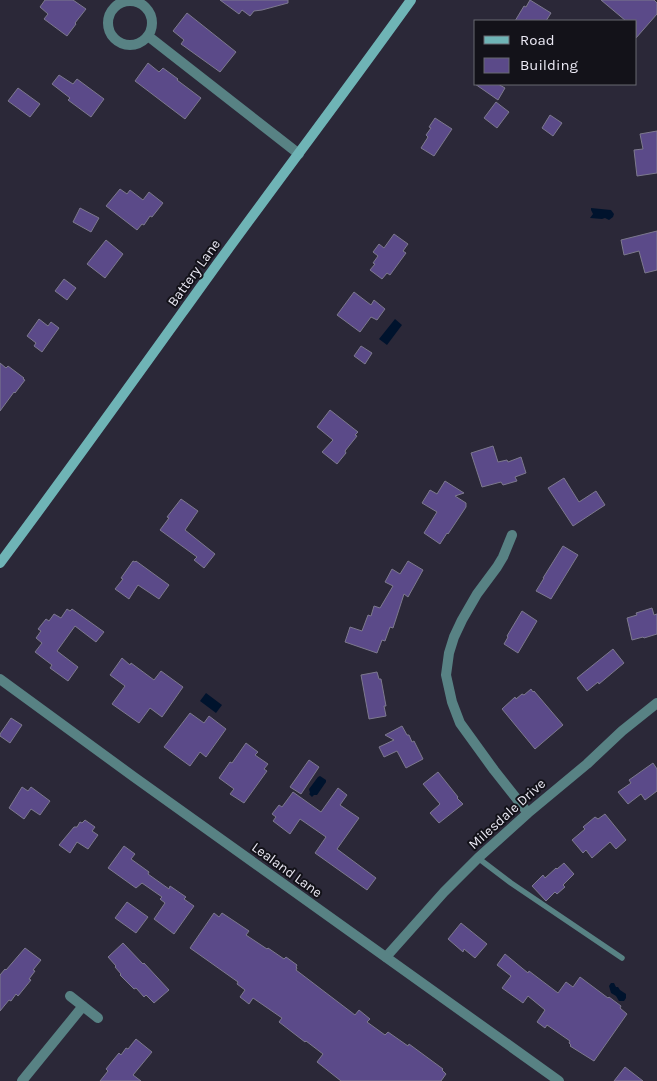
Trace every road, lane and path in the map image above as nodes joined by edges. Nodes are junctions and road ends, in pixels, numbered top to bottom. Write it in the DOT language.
graph roads {
  1 [pos="411,0"];
  2 [pos="148,36"];
  3 [pos="299,154"];
  4 [pos="512,534"];
  5 [pos="0,563"];
  6 [pos="0,679"];
  7 [pos="657,703"];
  8 [pos="528,813"];
  9 [pos="478,858"];
  10 [pos="386,957"];
  11 [pos="622,958"];
  12 [pos="70,996"];
  13 [pos="83,1006"];
  14 [pos="98,1018"];
  15 [pos="22,1081"];
  16 [pos="559,1081"];
  1 -- 3 [label="main road, Battery Lane"];
  2 -- 2 [label="street"];
  2 -- 3 [label="street"];
  3 -- 5 [label="main road, Battery Lane"];
  4 -- 8 [label="street"];
  6 -- 10 [label="street, Lealand Lane"];
  7 -- 8 [label="street, Milesdale Drive"];
  8 -- 9 [label="street, Milesdale Drive"];
  9 -- 10 [label="street, Milesdale Drive"];
  9 -- 11 [label="lane"];
  10 -- 16 [label="street, Lealand Lane"];
  12 -- 13 [label="street"];
  13 -- 14 [label="street"];
  13 -- 15 [label="street"];
}
